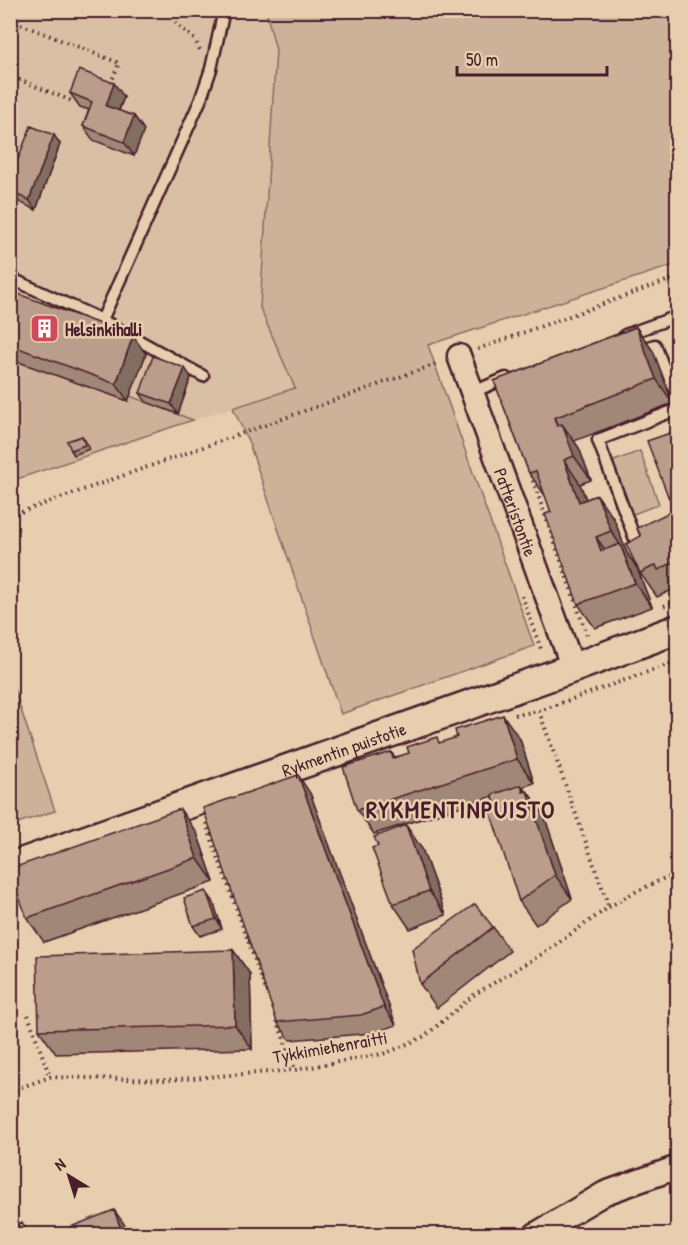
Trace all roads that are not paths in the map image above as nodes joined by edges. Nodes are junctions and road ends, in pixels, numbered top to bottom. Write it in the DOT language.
graph roads {
  1 [pos="224,10"];
  2 [pos="10,278"];
  3 [pos="678,316"];
  4 [pos="102,320"];
  5 [pos="611,340"];
  6 [pos="459,356"];
  7 [pos="622,356"];
  8 [pos="203,376"];
  9 [pos="512,376"];
  10 [pos="473,392"];
  11 [pos="678,407"];
  12 [pos="657,533"];
  13 [pos="678,629"];
  14 [pos="573,668"];
  15 [pos="10,867"];
  16 [pos="678,1167"];
  17 [pos="536,1234"];
  1 -- 4 [label="lane"];
  2 -- 4 [label="lane"];
  3 -- 5 [label="lane"];
  4 -- 8 [label="lane"];
  6 -- 10 [label="street, Patteristontie"];
  7 -- 11 [label="lane"];
  9 -- 10 [label="lane"];
  10 -- 14 [label="street, Patteristontie"];
  11 -- 12 [label="lane"];
  13 -- 14 [label="street, Rykmentin puistotie"];
  14 -- 15 [label="street, Rykmentin puistotie"];
  16 -- 17 [label="street"];
}
